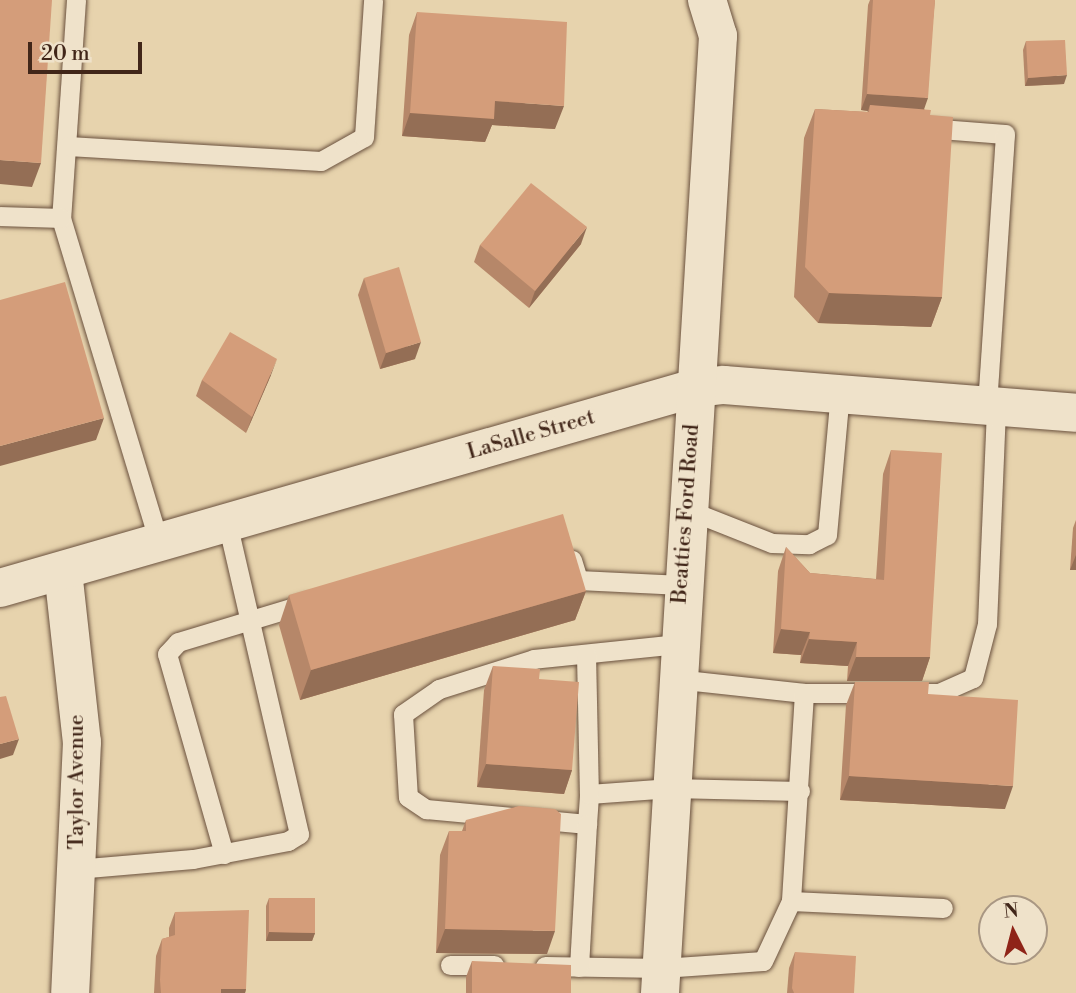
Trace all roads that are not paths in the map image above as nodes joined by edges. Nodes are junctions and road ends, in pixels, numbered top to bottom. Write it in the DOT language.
graph roads {
  1 [pos="76,0"];
  2 [pos="373,0"];
  3 [pos="735,0"];
  4 [pos="712,18"];
  5 [pos="909,126"];
  6 [pos="68,146"];
  7 [pos="0,216"];
  8 [pos="61,218"];
  9 [pos="695,388"];
  10 [pos="840,393"];
  11 [pos="992,404"];
  12 [pos="1076,413"];
  13 [pos="686,509"];
  14 [pos="227,523"];
  15 [pos="566,541"];
  16 [pos="159,543"];
  17 [pos="63,571"];
  18 [pos="682,585"];
  19 [pos="0,588"];
  20 [pos="328,597"];
  21 [pos="250,620"];
  22 [pos="586,654"];
  23 [pos="677,662"];
  24 [pos="804,693"];
  25 [pos="671,788"];
  26 [pos="800,791"];
  27 [pos="589,794"];
  28 [pos="587,824"];
  29 [pos="223,854"];
  30 [pos="76,869"];
  31 [pos="791,901"];
  32 [pos="943,908"];
  33 [pos="450,965"];
  34 [pos="579,967"];
  35 [pos="661,980"];
  36 [pos="70,993"];
  1 -- 6 [label="lane"];
  2 -- 6 [label="lane"];
  3 -- 4 [label="street, Beatties Ford Road"];
  4 -- 9 [label="street, Beatties Ford Road"];
  5 -- 11 [label="lane"];
  6 -- 8 [label="lane"];
  7 -- 8 [label="lane"];
  8 -- 16 [label="lane"];
  9 -- 10 [label="street, LaSalle Street"];
  9 -- 13 [label="street, Beatties Ford Road"];
  9 -- 14 [label="street, LaSalle Street"];
  10 -- 11 [label="street, LaSalle Street"];
  10 -- 13 [label="lane"];
  11 -- 12 [label="street, LaSalle Street"];
  11 -- 24 [label="lane"];
  13 -- 18 [label="street, Beatties Ford Road"];
  14 -- 16 [label="street, LaSalle Street"];
  14 -- 21 [label="lane"];
  15 -- 18 [label="lane"];
  16 -- 17 [label="street, LaSalle Street"];
  17 -- 19 [label="street, LaSalle Street"];
  17 -- 30 [label="street, Taylor Avenue"];
  18 -- 23 [label="street, Beatties Ford Road"];
  20 -- 21 [label="lane"];
  21 -- 29 [label="lane"];
  21 -- 29 [label="lane"];
  22 -- 23 [label="lane"];
  22 -- 27 [label="lane"];
  22 -- 28 [label="lane"];
  23 -- 24 [label="lane"];
  23 -- 25 [label="street, Beatties Ford Road"];
  24 -- 26 [label="lane"];
  25 -- 26 [label="lane"];
  25 -- 27 [label="lane"];
  25 -- 35 [label="street, Beatties Ford Road"];
  26 -- 31 [label="lane"];
  27 -- 28 [label="lane"];
  28 -- 34 [label="lane"];
  29 -- 30 [label="lane"];
  30 -- 36 [label="street, Taylor Avenue"];
  31 -- 32 [label="lane"];
  31 -- 35 [label="lane"];
  33 -- 34 [label="lane"];
  34 -- 35 [label="lane"];
}
